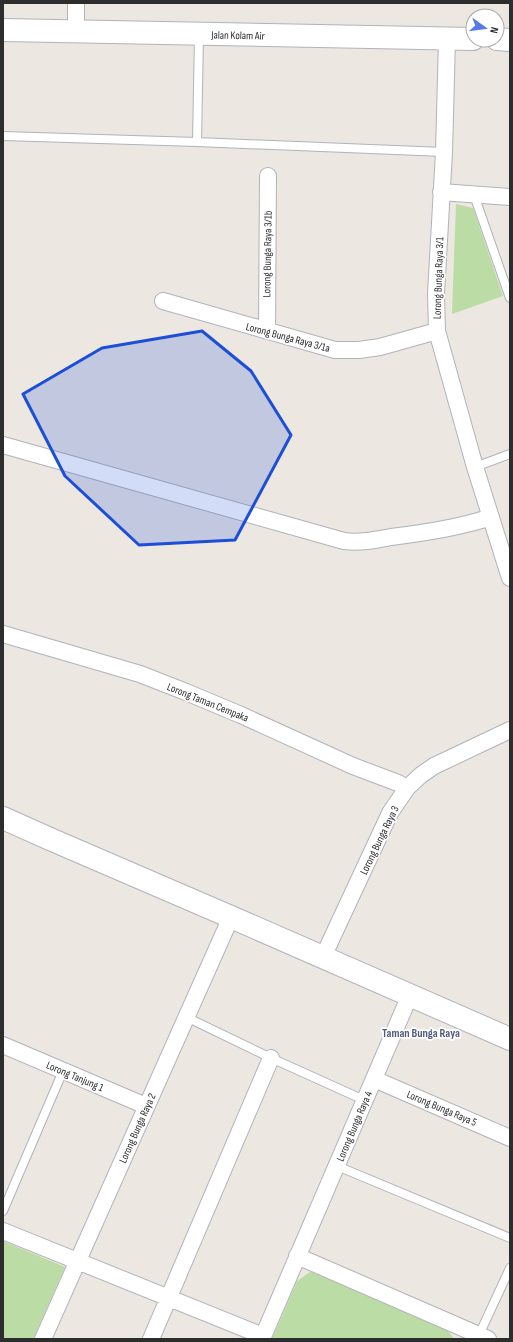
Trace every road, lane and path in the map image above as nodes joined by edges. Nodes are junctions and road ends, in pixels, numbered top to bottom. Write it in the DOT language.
graph roads {
  1 [pos="76,3"];
  2 [pos="3,30"];
  3 [pos="76,31"];
  4 [pos="199,34"];
  5 [pos="447,39"];
  6 [pos="465,39"];
  7 [pos="3,136"];
  8 [pos="197,142"];
  9 [pos="444,152"];
  10 [pos="268,176"];
  11 [pos="442,192"];
  12 [pos="474,195"];
  13 [pos="510,197"];
  14 [pos="510,298"];
  15 [pos="163,301"];
  16 [pos="437,331"];
  17 [pos="267,332"];
  18 [pos="3,445"];
  19 [pos="510,454"];
  20 [pos="475,467"];
  21 [pos="491,517"];
  22 [pos="510,578"];
  23 [pos="3,634"];
  24 [pos="510,730"];
  25 [pos="407,788"];
  26 [pos="3,818"];
  27 [pos="231,917"];
  28 [pos="323,958"];
  29 [pos="410,995"];
  30 [pos="186,1017"];
  31 [pos="510,1039"];
  32 [pos="3,1045"];
  33 [pos="271,1058"];
  34 [pos="63,1071"];
  35 [pos="374,1079"];
  36 [pos="364,1100"];
  37 [pos="146,1106"];
  38 [pos="510,1138"];
  39 [pos="337,1166"];
  40 [pos="3,1211"];
  41 [pos="3,1231"];
  42 [pos="510,1238"];
  43 [pos="298,1256"];
  44 [pos="78,1262"];
  45 [pos="510,1268"];
  46 [pos="168,1298"];
  47 [pos="262,1338"];
  48 [pos="482,1338"];
  49 [pos="43,1339"];
  50 [pos="151,1339"];
  1 -- 3 [label="street"];
  2 -- 3 [label="street, Jalan Kolam Air"];
  3 -- 4 [label="street, Jalan Kolam Air"];
  4 -- 5 [label="street, Jalan Kolam Air"];
  4 -- 8 [label="lane"];
  5 -- 6 [label="street, Jalan Kolam Air"];
  5 -- 9 [label="street, Lorong Bunga Raya 3/1"];
  7 -- 8 [label="lane"];
  8 -- 9 [label="lane"];
  9 -- 11 [label="street, Lorong Bunga Raya 3/1"];
  10 -- 17 [label="street, Lorong Bunga Raya 3/1b"];
  11 -- 12 [label="street"];
  11 -- 16 [label="street, Lorong Bunga Raya 3/1"];
  12 -- 13 [label="street"];
  12 -- 14 [label="lane"];
  15 -- 17 [label="street, Lorong Bunga Raya 3/1a"];
  16 -- 17 [label="street, Lorong Bunga Raya 3/1a"];
  16 -- 20 [label="street, Lorong Bunga Raya 3/1"];
  18 -- 21 [label="street"];
  19 -- 20 [label="lane"];
  20 -- 21 [label="street, Lorong Bunga Raya 3/1"];
  21 -- 22 [label="street, Lorong Bunga Raya 3/1"];
  23 -- 25 [label="street, Lorong Taman Cempaka"];
  24 -- 25 [label="street, Lorong Bunga Raya 3"];
  25 -- 28 [label="street, Lorong Bunga Raya 3"];
  26 -- 27 [label="street"];
  27 -- 28 [label="street"];
  27 -- 30 [label="street, Lorong Bunga Raya 2"];
  28 -- 29 [label="street"];
  29 -- 31 [label="street"];
  29 -- 35 [label="street, Lorong Bunga Raya 4"];
  30 -- 33 [label="lane"];
  30 -- 37 [label="street, Lorong Bunga Raya 2"];
  32 -- 34 [label="street, Lorong Tanjung 1"];
  33 -- 36 [label="lane"];
  33 -- 46 [label="street"];
  34 -- 37 [label="street, Lorong Tanjung 1"];
  34 -- 40 [label="lane"];
  35 -- 36 [label="street, Lorong Bunga Raya 4"];
  35 -- 38 [label="street, Lorong Bunga Raya 5"];
  36 -- 39 [label="street, Lorong Bunga Raya 4"];
  37 -- 44 [label="street, Lorong Bunga Raya 2"];
  39 -- 42 [label="lane"];
  39 -- 43 [label="street, Lorong Bunga Raya 4"];
  41 -- 44 [label="street"];
  43 -- 47 [label="street, Lorong Bunga Raya 4"];
  43 -- 48 [label="street"];
  44 -- 46 [label="street"];
  44 -- 49 [label="street, Lorong Bunga Raya 2"];
  45 -- 48 [label="lane"];
  46 -- 47 [label="street"];
  46 -- 50 [label="street"];
}
